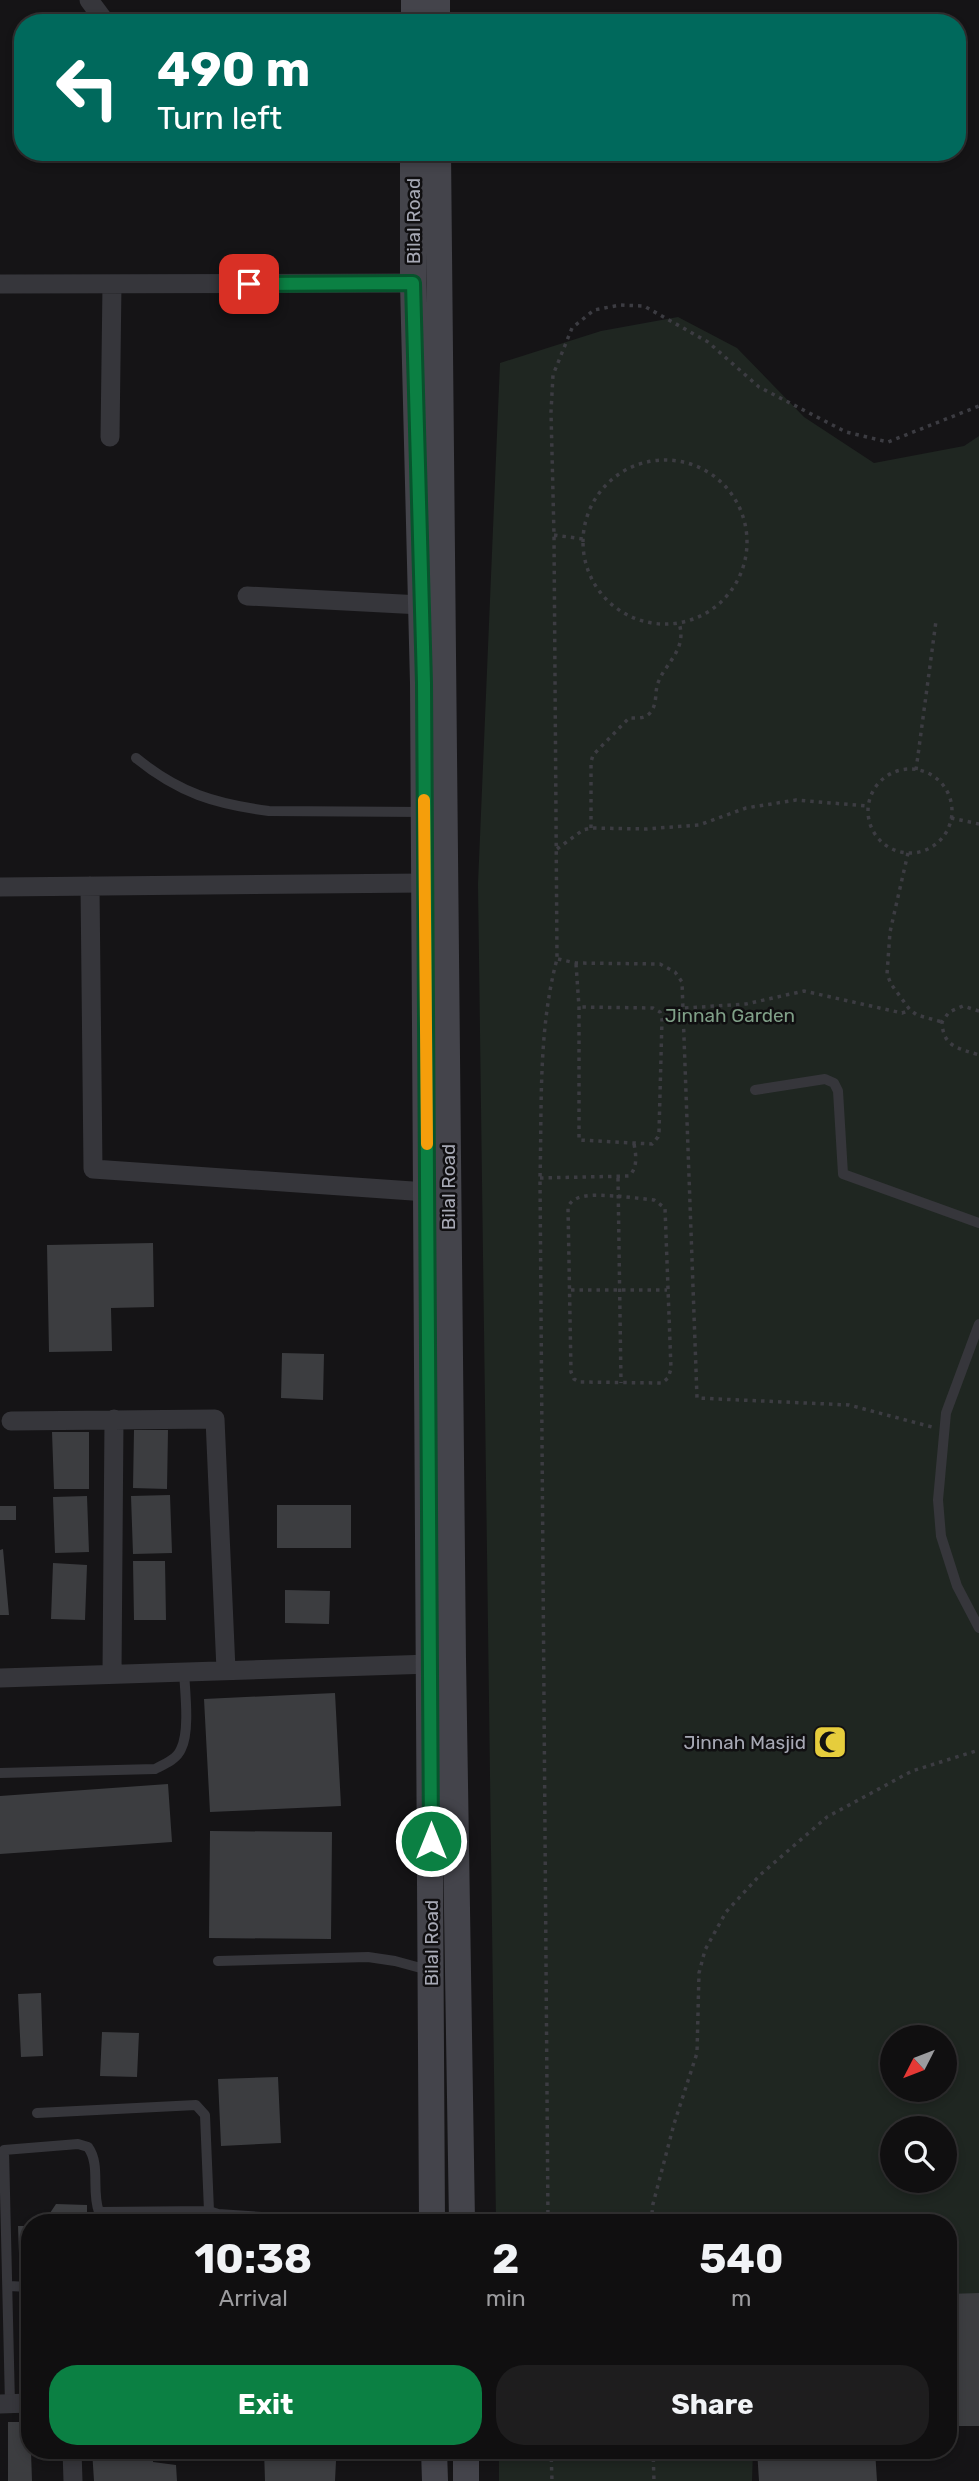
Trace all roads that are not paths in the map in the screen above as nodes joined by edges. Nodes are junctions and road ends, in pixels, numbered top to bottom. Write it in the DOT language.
graph roads {
  1 [pos="413,161"];
  2 [pos="438,161"];
  3 [pos="413,283"];
  4 [pos="0,284"];
  5 [pos="112,284"];
  6 [pos="110,437"];
  7 [pos="247,596"];
  8 [pos="421,605"];
  9 [pos="136,758"];
  10 [pos="425,812"];
  11 [pos="425,883"];
  12 [pos="90,886"];
  13 [pos="0,887"];
  14 [pos="755,1090"];
  15 [pos="427,1192"];
  16 [pos="979,1223"];
  17 [pos="979,1324"];
  18 [pos="114,1419"];
  19 [pos="11,1421"];
  20 [pos="979,1628"];
  21 [pos="430,1664"];
  22 [pos="226,1671"];
  23 [pos="184,1672"];
  24 [pos="112,1674"];
  25 [pos="0,1678"];
  26 [pos="0,1773"];
  27 [pos="218,1961"];
  28 [pos="432,1971"];
  29 [pos="37,2113"];
  30 [pos="209,2211"];
  31 [pos="218,2214"];
  32 [pos="432,2214"];
  33 [pos="462,2214"];
  34 [pos="8,2286"];
  35 [pos="21,2287"];
  36 [pos="13,2404"];
  37 [pos="72,2459"];
  38 [pos="434,2459"];
  39 [pos="466,2459"];
  40 [pos="72,2481"];
  41 [pos="435,2481"];
  42 [pos="466,2481"];
  1 -- 3 [label="main road, Bilal Road"];
  2 -- 33 [label="main road, Bilal Road"];
  3 -- 5 [label="street"];
  3 -- 8 [label="main road, Bilal Road"];
  4 -- 5 [label="street"];
  5 -- 6 [label="street"];
  7 -- 8 [label="street"];
  8 -- 10 [label="main road, Bilal Road"];
  9 -- 10 [label="lane"];
  10 -- 11 [label="main road, Bilal Road"];
  11 -- 12 [label="street"];
  11 -- 15 [label="main road, Bilal Road"];
  12 -- 13 [label="street"];
  12 -- 15 [label="street"];
  14 -- 16 [label="lane"];
  15 -- 21 [label="main road, Bilal Road"];
  17 -- 20 [label="lane"];
  18 -- 19 [label="street"];
  18 -- 22 [label="street"];
  18 -- 24 [label="street"];
  21 -- 22 [label="street"];
  21 -- 28 [label="main road, Bilal Road"];
  22 -- 23 [label="street"];
  23 -- 24 [label="street"];
  23 -- 26 [label="lane"];
  24 -- 25 [label="street"];
  27 -- 28 [label="lane"];
  28 -- 32 [label="main road, Bilal Road"];
  29 -- 30 [label="lane"];
  30 -- 31 [label="lane"];
  30 -- 34 [label="lane"];
  34 -- 35 [label="lane"];
  34 -- 36 [label="lane"];
  37 -- 40 [label="street"];
  38 -- 41 [label="main road"];
  39 -- 42 [label="main road"];
}
